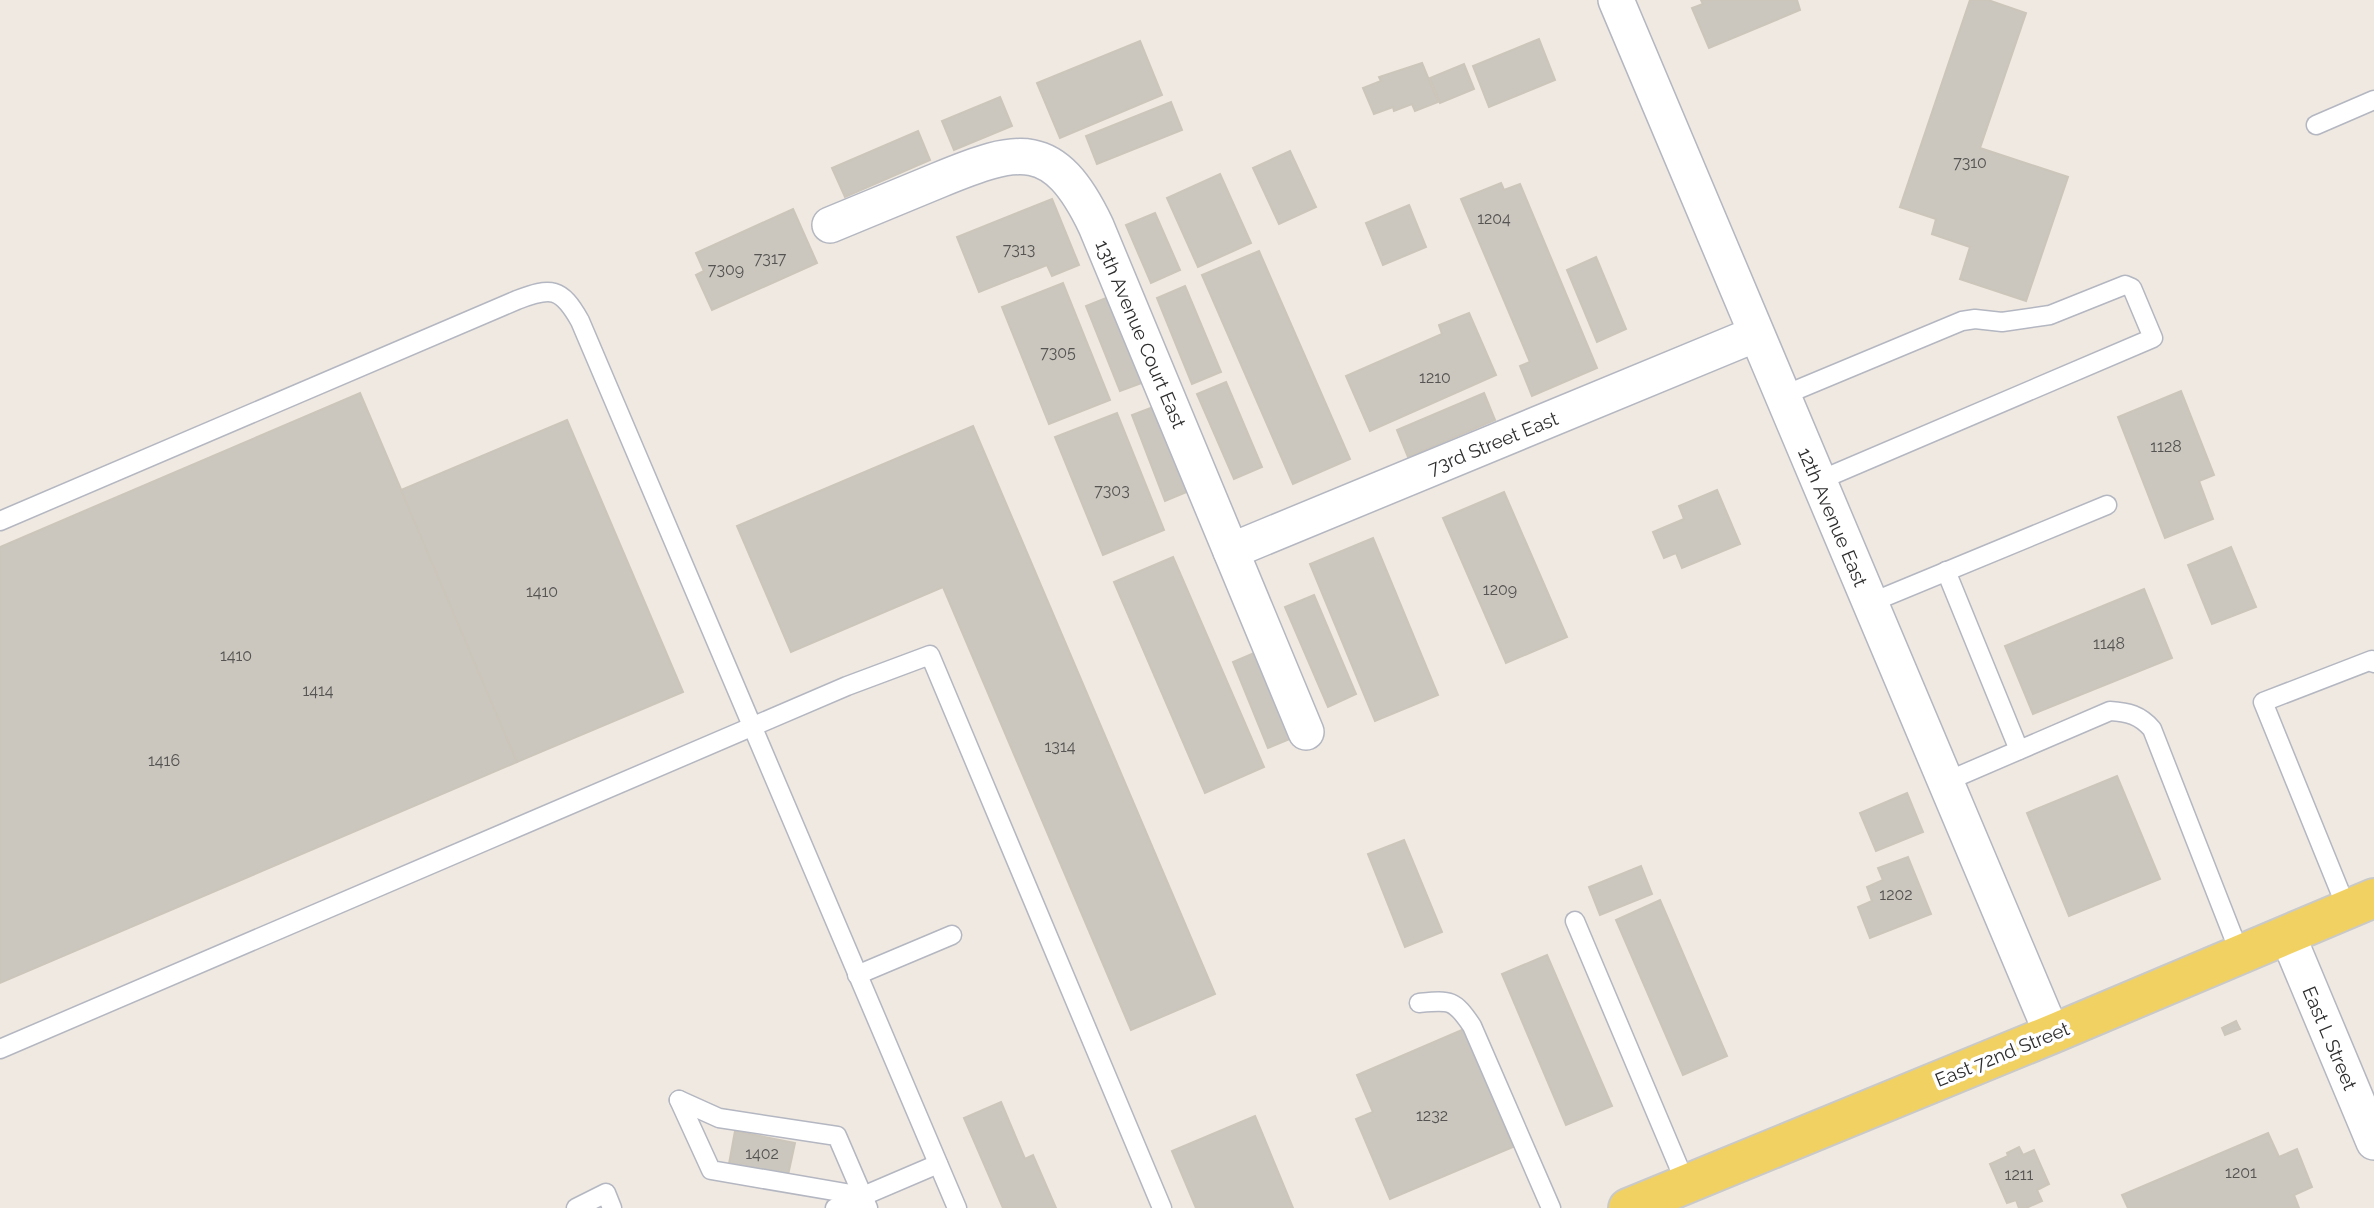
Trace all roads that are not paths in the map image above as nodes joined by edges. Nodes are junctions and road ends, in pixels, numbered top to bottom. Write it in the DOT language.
graph roads {
  1 [pos="1616,0"];
  2 [pos="2374,100"];
  3 [pos="2316,125"];
  4 [pos="830,225"];
  5 [pos="1756,334"];
  6 [pos="1782,396"];
  7 [pos="1818,481"];
  8 [pos="2107,505"];
  9 [pos="0,520"];
  10 [pos="1231,551"];
  11 [pos="1946,571"];
  12 [pos="1870,603"];
  13 [pos="2374,663"];
  14 [pos="752,727"];
  15 [pos="1306,732"];
  16 [pos="2019,750"];
  17 [pos="1945,782"];
  18 [pos="2361,904"];
  19 [pos="1575,921"];
  20 [pos="2287,934"];
  21 [pos="952,935"];
  22 [pos="2240,954"];
  23 [pos="857,975"];
  24 [pos="1419,1003"];
  25 [pos="2052,1034"];
  26 [pos="0,1049"];
  27 [pos="2374,1142"];
  28 [pos="938,1164"];
  29 [pos="1685,1184"];
  30 [pos="865,1202"];
  31 [pos="576,1208"];
  32 [pos="612,1208"];
  33 [pos="835,1208"];
  34 [pos="957,1208"];
  35 [pos="1162,1208"];
  36 [pos="1551,1208"];
  37 [pos="1628,1208"];
  1 -- 5 [label="street, 12th Avenue East"];
  2 -- 3 [label="lane"];
  4 -- 10 [label="street, 13th Avenue Court East"];
  5 -- 6 [label="street, 12th Avenue East"];
  5 -- 10 [label="street, 73rd Street East"];
  6 -- 7 [label="street, 12th Avenue East"];
  6 -- 7 [label="lane"];
  7 -- 12 [label="street, 12th Avenue East"];
  8 -- 11 [label="lane"];
  9 -- 14 [label="lane"];
  10 -- 15 [label="street, 13th Avenue Court East"];
  11 -- 12 [label="lane"];
  11 -- 16 [label="lane"];
  12 -- 17 [label="street, 12th Avenue East"];
  13 -- 18 [label="lane"];
  14 -- 23 [label="lane"];
  14 -- 26 [label="lane"];
  14 -- 35 [label="lane"];
  16 -- 17 [label="lane"];
  16 -- 22 [label="lane"];
  17 -- 25 [label="street, 12th Avenue East"];
  18 -- 20 [label="main road, East 72nd Street"];
  19 -- 29 [label="lane"];
  20 -- 22 [label="main road, East 72nd Street"];
  20 -- 27 [label="street, East L Street"];
  21 -- 23 [label="lane"];
  22 -- 25 [label="main road, East 72nd Street"];
  23 -- 28 [label="lane"];
  24 -- 36 [label="lane"];
  25 -- 29 [label="main road, East 72nd Street"];
  28 -- 30 [label="lane"];
  28 -- 34 [label="lane"];
  29 -- 37 [label="main road, East 72nd Street"];
  30 -- 30 [label="lane"];
  30 -- 33 [label="lane"];
  31 -- 32 [label="lane"];
}
